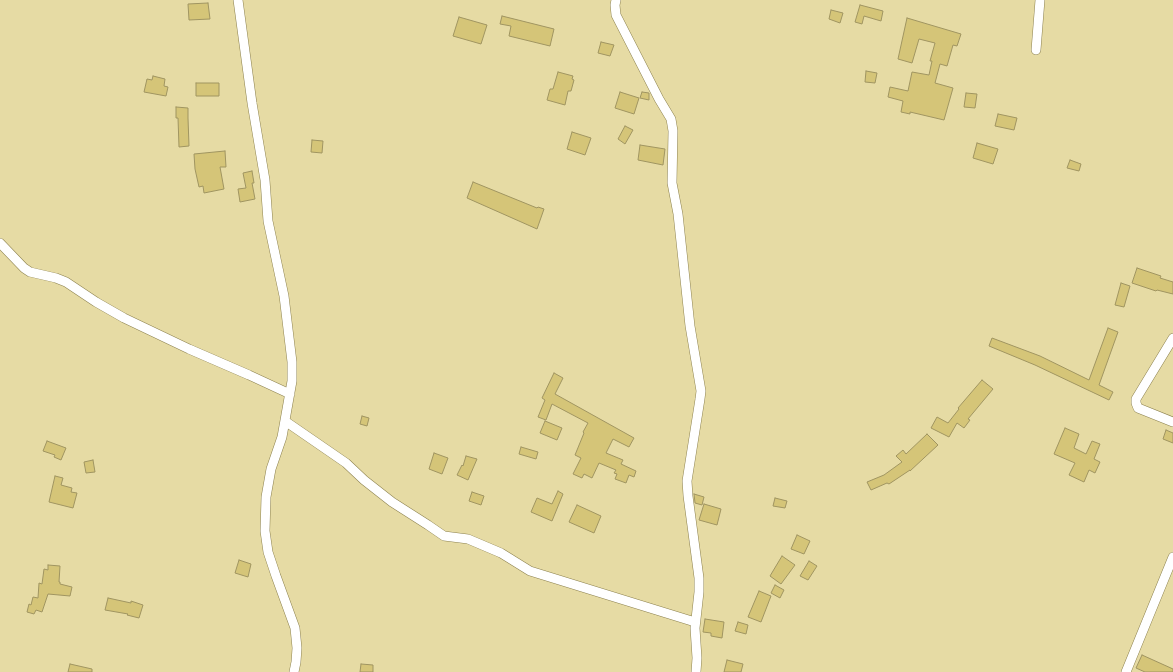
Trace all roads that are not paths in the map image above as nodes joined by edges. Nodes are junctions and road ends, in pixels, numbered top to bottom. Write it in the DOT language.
graph roads {
  1 [pos="238,0"];
  2 [pos="616,0"];
  3 [pos="1040,0"];
  4 [pos="1036,50"];
  5 [pos="0,243"];
  6 [pos="1173,338"];
  7 [pos="290,394"];
  8 [pos="285,421"];
  9 [pos="1173,422"];
  10 [pos="1173,557"];
  11 [pos="695,622"];
  12 [pos="294,672"];
  13 [pos="696,672"];
  14 [pos="1126,672"];
  1 -- 7 [label="street"];
  2 -- 11 [label="street"];
  3 -- 4 [label="street"];
  5 -- 7 [label="street"];
  6 -- 9 [label="street"];
  7 -- 8 [label="street"];
  8 -- 11 [label="street"];
  8 -- 12 [label="street"];
  10 -- 14 [label="street"];
  11 -- 13 [label="street"];
}
